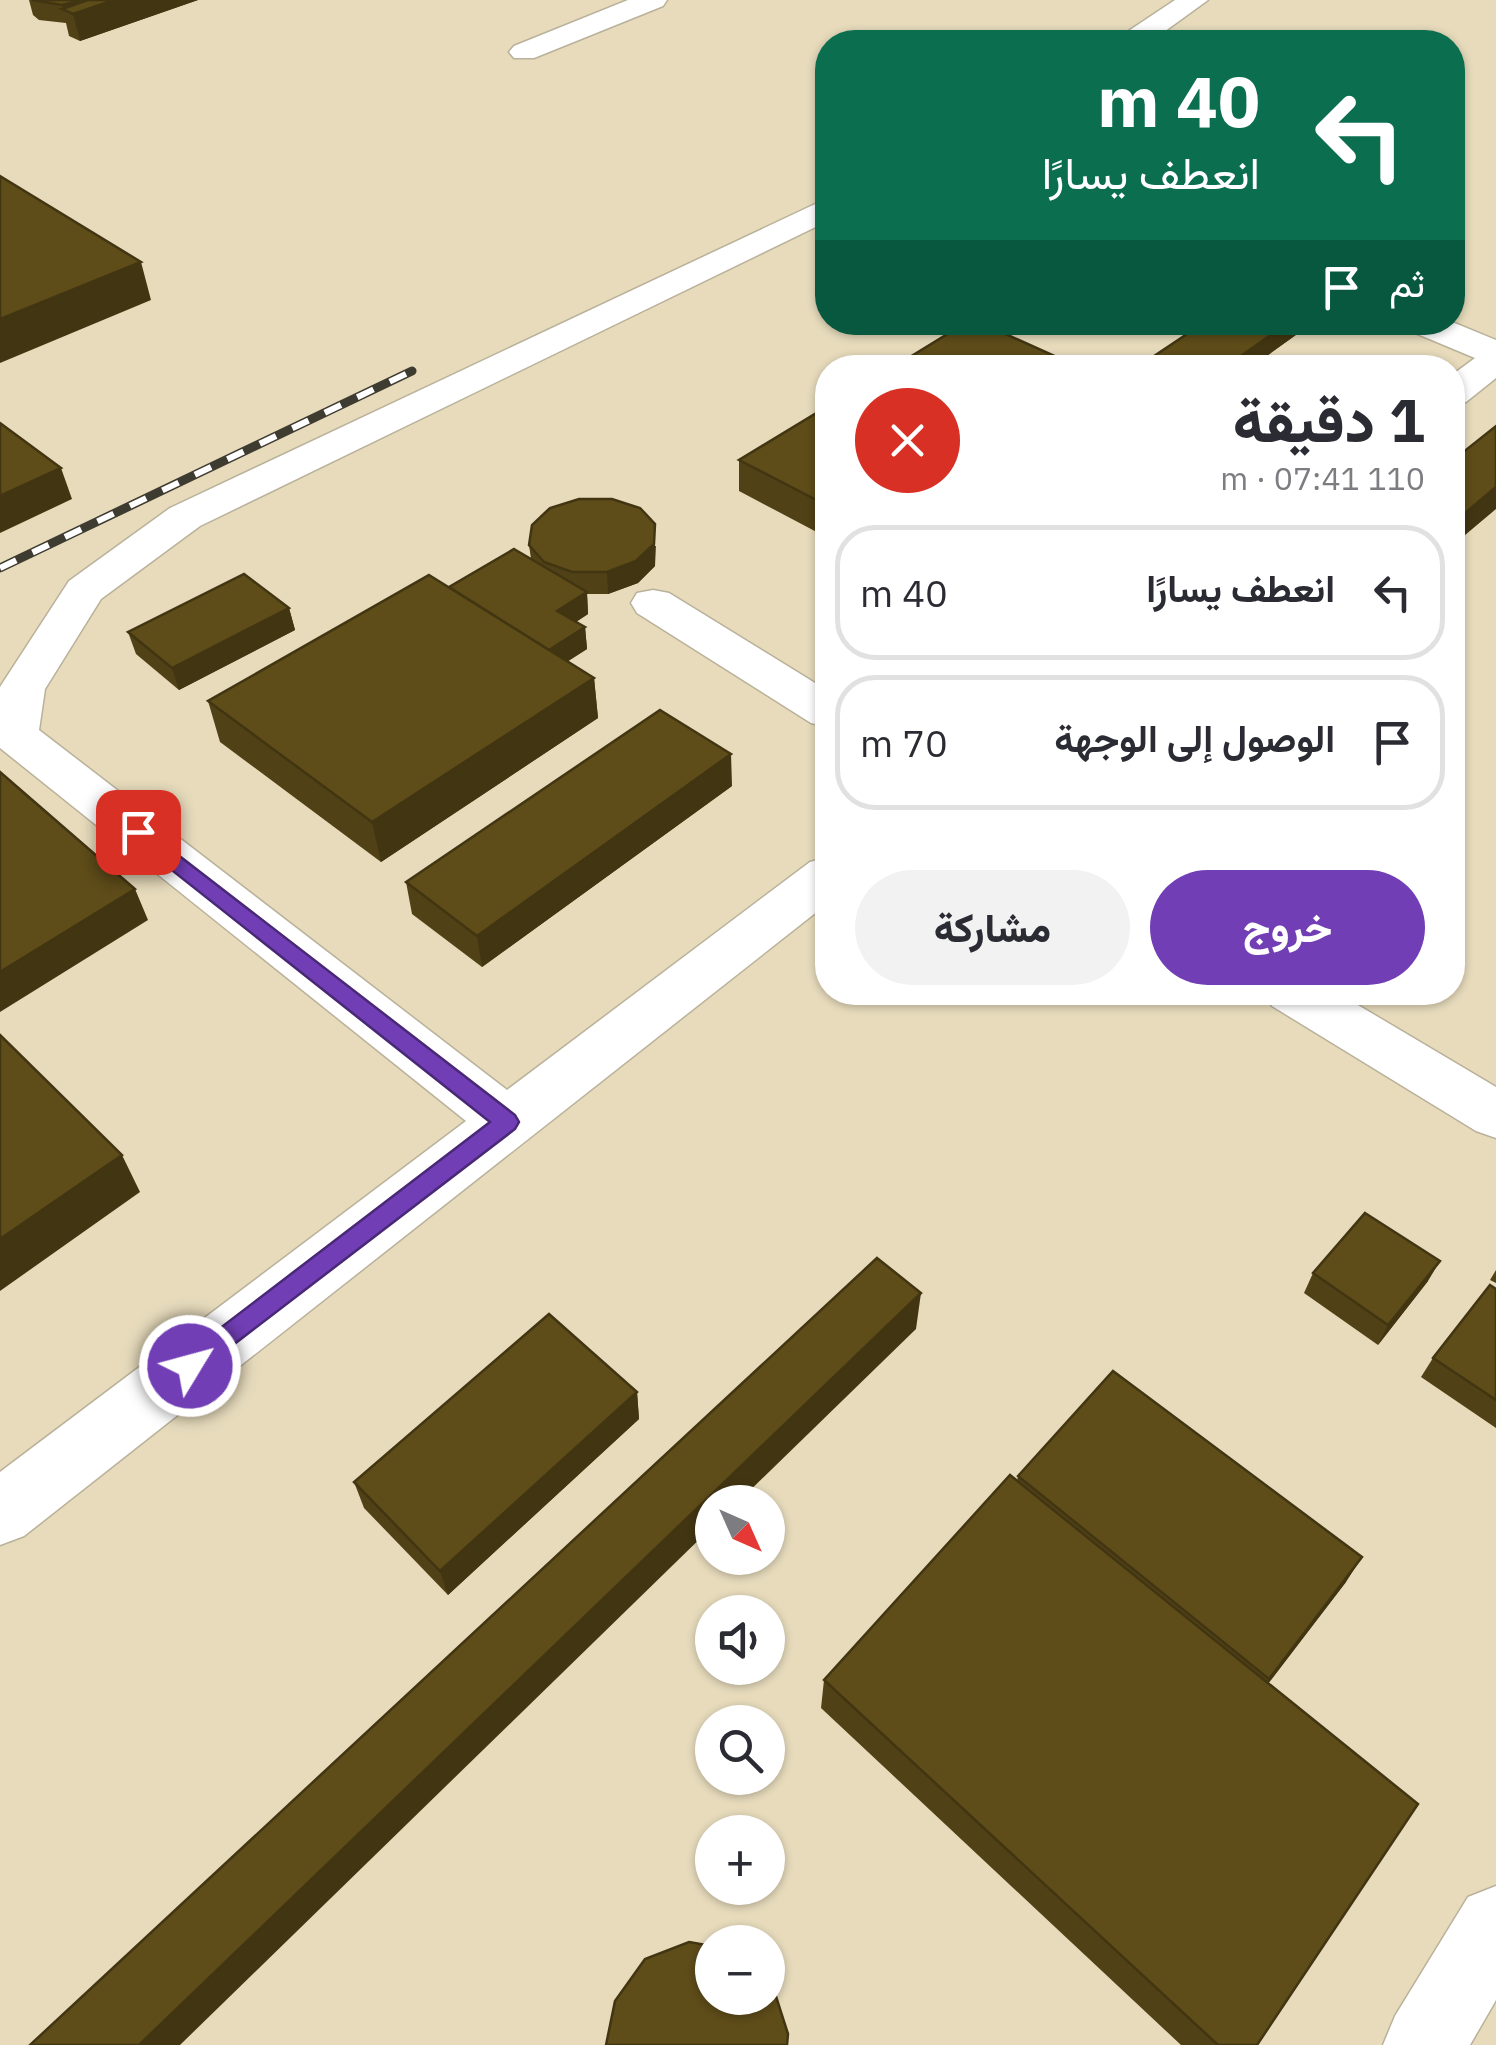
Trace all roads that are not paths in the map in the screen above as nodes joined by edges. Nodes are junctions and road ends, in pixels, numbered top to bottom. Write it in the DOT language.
graph roads {
  1 [pos="653,0"];
  2 [pos="1194,0"];
  3 [pos="1149,30"];
  4 [pos="524,52"];
  5 [pos="815,214"];
  6 [pos="1450,335"];
  7 [pos="1496,356"];
  8 [pos="1465,383"];
  9 [pos="654,603"];
  10 [pos="815,704"];
  11 [pos="7,739"];
  12 [pos="815,886"];
  13 [pos="1313,1005"];
  14 [pos="1496,1115"];
  15 [pos="507,1122"];
  16 [pos="0,1513"];
  17 [pos="1496,1926"];
  18 [pos="1424,2045"];
  1 -- 4 [label="lane"];
  2 -- 3 [label="lane"];
  5 -- 11 [label="lane"];
  6 -- 7 [label="lane"];
  7 -- 8 [label="lane"];
  9 -- 10 [label="lane"];
  11 -- 15 [label="lane"];
  12 -- 15 [label="lane"];
  13 -- 14 [label="lane"];
  15 -- 16 [label="lane"];
  17 -- 18 [label="lane"];
}
